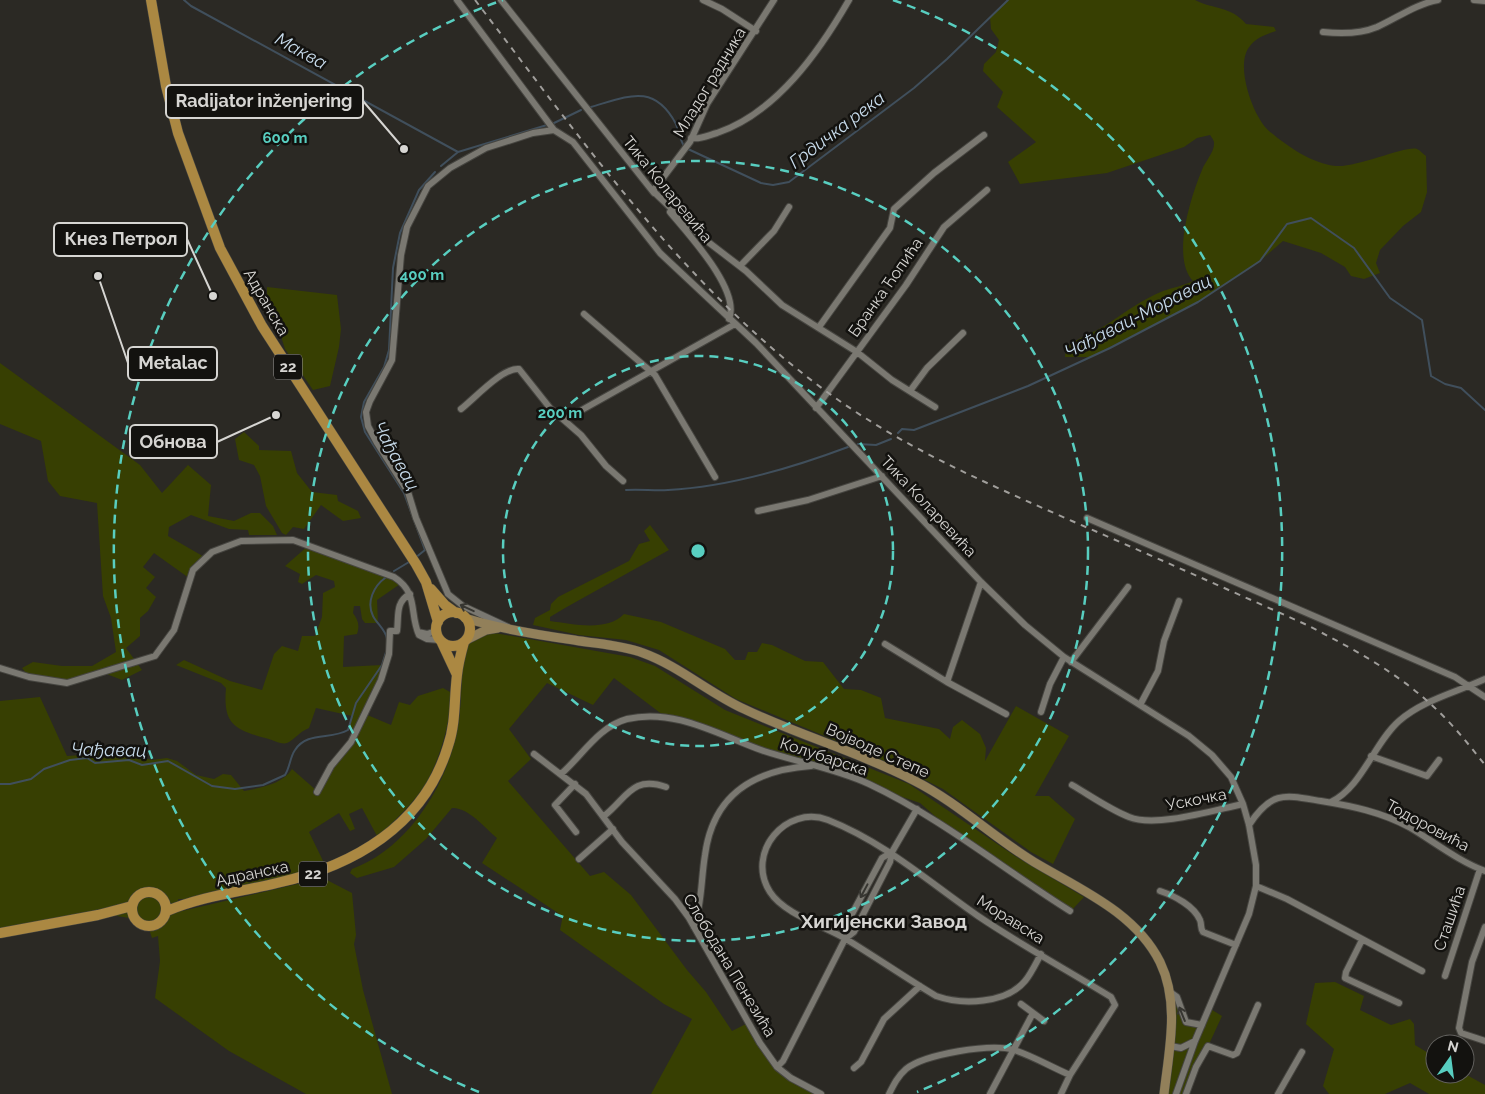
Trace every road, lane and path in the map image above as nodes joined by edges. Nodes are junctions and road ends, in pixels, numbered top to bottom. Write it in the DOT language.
graph roads {
  1 [pos="458,0"];
  2 [pos="501,0"];
  3 [pos="703,0"];
  4 [pos="774,0"];
  5 [pos="849,0"];
  6 [pos="1438,0"];
  7 [pos="1474,0"];
  8 [pos="1485,1"];
  9 [pos="153,2"];
  10 [pos="756,31"];
  11 [pos="1323,32"];
  12 [pos="553,129"];
  13 [pos="984,136"];
  14 [pos="691,138"];
  15 [pos="986,190"];
  16 [pos="653,191"];
  17 [pos="789,207"];
  18 [pos="740,266"];
  19 [pos="584,314"];
  20 [pos="729,319"];
  21 [pos="735,324"];
  22 [pos="819,327"];
  23 [pos="963,333"];
  24 [pos="857,352"];
  25 [pos="652,372"];
  26 [pos="910,391"];
  27 [pos="935,407"];
  28 [pos="816,408"];
  29 [pos="461,409"];
  30 [pos="564,420"];
  31 [pos="882,476"];
  32 [pos="715,477"];
  33 [pos="623,481"];
  34 [pos="758,511"];
  35 [pos="1087,518"];
  36 [pos="426,582"];
  37 [pos="981,582"];
  38 [pos="1128,587"];
  39 [pos="410,594"];
  40 [pos="1179,601"];
  41 [pos="460,615"];
  42 [pos="506,628"];
  43 [pos="439,634"];
  44 [pos="465,641"];
  45 [pos="885,644"];
  46 [pos="1064,657"];
  47 [pos="1071,662"];
  48 [pos="0,668"];
  49 [pos="457,675"];
  50 [pos="1485,680"];
  51 [pos="947,682"];
  52 [pos="1468,687"];
  53 [pos="1485,697"];
  54 [pos="1140,705"];
  55 [pos="1041,712"];
  56 [pos="1006,714"];
  57 [pos="534,754"];
  58 [pos="1371,756"];
  59 [pos="1439,760"];
  60 [pos="816,766"];
  61 [pos="561,774"];
  62 [pos="575,784"];
  63 [pos="1072,785"];
  64 [pos="666,787"];
  65 [pos="316,792"];
  66 [pos="1331,802"];
  67 [pos="1243,804"];
  68 [pos="917,809"];
  69 [pos="604,816"];
  70 [pos="1249,825"];
  71 [pos="613,829"];
  72 [pos="576,832"];
  73 [pos="892,852"];
  74 [pos="578,859"];
  75 [pos="1482,870"];
  76 [pos="1256,886"];
  77 [pos="1160,891"];
  78 [pos="163,898"];
  79 [pos="202,899"];
  80 [pos="132,906"];
  81 [pos="166,911"];
  82 [pos="1070,911"];
  83 [pos="98,916"];
  84 [pos="135,918"];
  85 [pos="694,927"];
  86 [pos="1485,927"];
  87 [pos="0,932"];
  88 [pos="845,939"];
  89 [pos="1362,940"];
  90 [pos="1236,945"];
  91 [pos="1041,954"];
  92 [pos="1422,971"];
  93 [pos="1445,976"];
  94 [pos="920,986"];
  95 [pos="1170,992"];
  96 [pos="1399,1003"];
  97 [pos="1021,1004"];
  98 [pos="1258,1005"];
  99 [pos="1033,1013"];
  100 [pos="1044,1021"];
  101 [pos="1202,1025"];
  102 [pos="1195,1041"];
  103 [pos="1485,1041"];
  104 [pos="1170,1046"];
  105 [pos="1012,1049"];
  106 [pos="1302,1052"];
  107 [pos="777,1067"];
  108 [pos="854,1068"];
  109 [pos="1070,1075"];
  110 [pos="821,1094"];
  111 [pos="889,1094"];
  112 [pos="990,1094"];
  113 [pos="1061,1094"];
  114 [pos="1164,1094"];
  115 [pos="1176,1094"];
  116 [pos="1186,1094"];
  117 [pos="1278,1094"];
  1 -- 12 [label="street"];
  2 -- 16 [label="street, Тика Коларевића"];
  3 -- 10 [label="street"];
  4 -- 10 [label="street, Младог радника"];
  5 -- 14 [label="street"];
  6 -- 11 [label="street"];
  7 -- 8 [label="street"];
  9 -- 36 [label="main road, Адранска / 22"];
  10 -- 14 [label="street, Младог радника"];
  12 -- 20 [label="street"];
  42 -- 12 [label="street, one-way"];
  13 -- 22 [label="street"];
  14 -- 16 [label="street, Младог радника"];
  15 -- 24 [label="street, Бранка Ћопића"];
  16 -- 18 [label="street"];
  16 -- 20 [label="street, Тика Коларевића"];
  17 -- 18 [label="street"];
  18 -- 22 [label="street"];
  19 -- 25 [label="street"];
  20 -- 21 [label="street, Тика Коларевића"];
  21 -- 25 [label="street"];
  21 -- 28 [label="street, Тика Коларевића"];
  22 -- 24 [label="street"];
  23 -- 26 [label="street"];
  24 -- 26 [label="street"];
  24 -- 28 [label="street, Бранка Ћопића"];
  25 -- 30 [label="street"];
  25 -- 32 [label="street"];
  26 -- 27 [label="street"];
  28 -- 31 [label="street, Тика Коларевића"];
  29 -- 30 [label="street"];
  30 -- 33 [label="street"];
  31 -- 34 [label="street"];
  31 -- 37 [label="street, Тика Коларевића"];
  35 -- 52 [label="street"];
  36 -- 41 [label="main road, Адранска / 22"];
  36 -- 43 [label="main road, Адранска / 22"];
  37 -- 46 [label="street, Тика Коларевића"];
  37 -- 51 [label="street"];
  38 -- 47 [label="street"];
  39 -- 43 [label="street"];
  39 -- 48 [label="street"];
  39 -- 65 [label="street"];
  40 -- 54 [label="street"];
  41 -- 42 [label="street, Војводе Степе"];
  41 -- 43 [label="main road"];
  41 -- 44 [label="main road, 22"];
  42 -- 44 [label="street, Војводе Степе"];
  42 -- 95 [label="street, Војводе Степе"];
  43 -- 44 [label="main road"];
  43 -- 49 [label="main road, Адранска / 22"];
  44 -- 49 [label="main road, Адранска / 22"];
  45 -- 51 [label="street"];
  46 -- 47 [label="street, Тика Коларевића"];
  46 -- 55 [label="street"];
  47 -- 54 [label="street, Тика Коларевића"];
  49 -- 79 [label="main road, Адранска / 22"];
  50 -- 52 [label="street"];
  51 -- 56 [label="street"];
  52 -- 53 [label="street"];
  52 -- 58 [label="street"];
  54 -- 67 [label="street, Тика Коларевића"];
  57 -- 61 [label="street, Слободана Пенезића"];
  58 -- 59 [label="street"];
  58 -- 66 [label="street"];
  60 -- 61 [label="street, Колубарска"];
  60 -- 68 [label="street, Колубарска"];
  60 -- 85 [label="street"];
  61 -- 62 [label="street, Слободана Пенезића"];
  62 -- 69 [label="street, Слободана Пенезића"];
  62 -- 72 [label="street"];
  63 -- 67 [label="street, Ускочка"];
  64 -- 69 [label="street"];
  66 -- 70 [label="street, Тодоровића"];
  66 -- 75 [label="street, Тодоровића"];
  67 -- 70 [label="street, Тика Коларевића"];
  68 -- 73 [label="street"];
  68 -- 82 [label="street, Колубарска"];
  69 -- 71 [label="street, Слободана Пенезића"];
  70 -- 76 [label="street, Тика Коларевића"];
  71 -- 74 [label="street"];
  71 -- 85 [label="street, Слободана Пенезића"];
  73 -- 88 [label="street"];
  73 -- 88 [label="street, Моравска"];
  73 -- 91 [label="street, Моравска"];
  75 -- 93 [label="street, Сташића"];
  76 -- 89 [label="street"];
  76 -- 90 [label="street, Тика Коларевића"];
  77 -- 90 [label="street"];
  78 -- 79 [label="main road, Адранска / 22"];
  78 -- 80 [label="main road, 22"];
  78 -- 81 [label="main road"];
  79 -- 81 [label="main road, Адранска / 22"];
  80 -- 83 [label="main road, 22"];
  80 -- 84 [label="main road"];
  81 -- 84 [label="main road, 22"];
  83 -- 84 [label="main road, 22"];
  83 -- 87 [label="main road, 22"];
  85 -- 107 [label="street, Слободана Пенезића"];
  86 -- 103 [label="street"];
  88 -- 94 [label="street, Моравска"];
  88 -- 107 [label="street"];
  89 -- 92 [label="street"];
  89 -- 96 [label="street"];
  90 -- 101 [label="street, Тика Коларевића"];
  91 -- 94 [label="street, Моравска"];
  91 -- 109 [label="street, Моравска"];
  94 -- 108 [label="street"];
  101 -- 95 [label="street, one-way"];
  95 -- 104 [label="street, Војводе Степе"];
  97 -- 99 [label="street"];
  98 -- 116 [label="street"];
  99 -- 100 [label="street"];
  99 -- 105 [label="street"];
  101 -- 102 [label="street, Тика Коларевића"];
  102 -- 104 [label="street"];
  102 -- 115 [label="street, Тика Коларевића"];
  104 -- 114 [label="street, Војводе Степе"];
  105 -- 109 [label="street"];
  105 -- 111 [label="street"];
  105 -- 112 [label="street"];
  106 -- 117 [label="street"];
  107 -- 110 [label="street, Слободана Пенезића"];
  109 -- 113 [label="street"];
}
